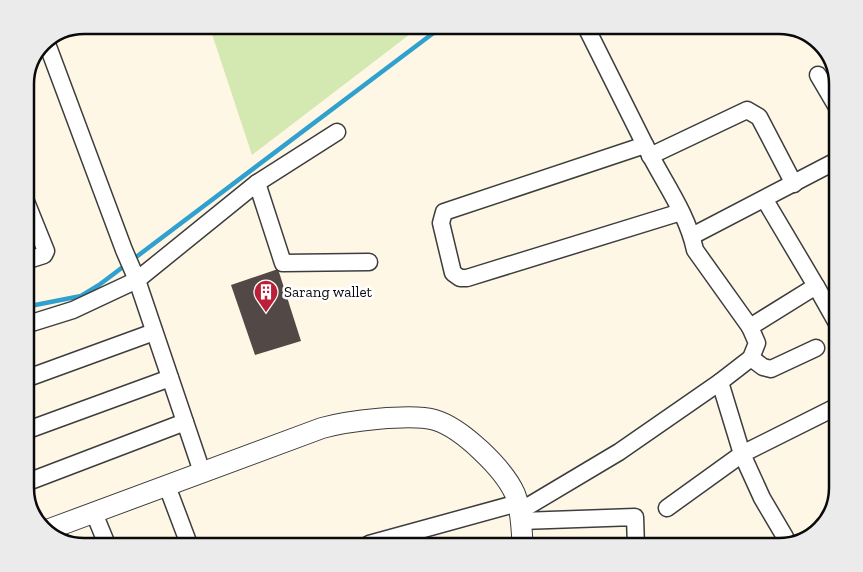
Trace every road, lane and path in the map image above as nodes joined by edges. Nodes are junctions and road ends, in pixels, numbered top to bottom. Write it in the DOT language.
graph roads {
  1 [pos="590,34"];
  2 [pos="49,49"];
  3 [pos="818,75"];
  4 [pos="829,94"];
  5 [pos="337,132"];
  6 [pos="648,150"];
  7 [pos="829,165"];
  8 [pos="257,183"];
  9 [pos="794,184"];
  10 [pos="765,200"];
  11 [pos="681,212"];
  12 [pos="34,222"];
  13 [pos="692,236"];
  14 [pos="34,258"];
  15 [pos="368,262"];
  16 [pos="135,276"];
  17 [pos="816,286"];
  18 [pos="829,309"];
  19 [pos="34,322"];
  20 [pos="750,327"];
  21 [pos="154,332"];
  22 [pos="816,348"];
  23 [pos="751,358"];
  24 [pos="34,376"];
  25 [pos="170,378"];
  26 [pos="720,382"];
  27 [pos="829,410"];
  28 [pos="185,422"];
  29 [pos="34,428"];
  30 [pos="742,454"];
  31 [pos="202,472"];
  32 [pos="34,480"];
  33 [pos="167,486"];
  34 [pos="668,508"];
  35 [pos="520,512"];
  36 [pos="94,513"];
  37 [pos="54,528"];
  38 [pos="784,537"];
  39 [pos="104,538"];
  40 [pos="187,538"];
  41 [pos="397,538"];
  42 [pos="521,538"];
  43 [pos="636,538"];
  1 -- 6 [label="street"];
  2 -- 16 [label="street"];
  3 -- 4 [label="street"];
  5 -- 8 [label="street"];
  6 -- 9 [label="street"];
  6 -- 11 [label="street"];
  6 -- 11 [label="street"];
  7 -- 9 [label="street"];
  8 -- 15 [label="street"];
  8 -- 16 [label="street"];
  9 -- 10 [label="street"];
  10 -- 13 [label="street"];
  10 -- 17 [label="street"];
  11 -- 13 [label="street"];
  12 -- 14 [label="street"];
  13 -- 20 [label="street"];
  16 -- 19 [label="street"];
  16 -- 21 [label="street"];
  17 -- 18 [label="street"];
  17 -- 20 [label="street"];
  20 -- 23 [label="street"];
  21 -- 24 [label="street"];
  21 -- 25 [label="street"];
  22 -- 23 [label="street"];
  23 -- 26 [label="street"];
  25 -- 28 [label="street"];
  25 -- 29 [label="street"];
  26 -- 30 [label="street"];
  26 -- 35 [label="street"];
  27 -- 30 [label="street"];
  28 -- 31 [label="street"];
  28 -- 32 [label="street"];
  30 -- 34 [label="street"];
  30 -- 38 [label="street"];
  31 -- 33 [label="street"];
  31 -- 35 [label="street"];
  33 -- 36 [label="street"];
  33 -- 40 [label="street"];
  35 -- 41 [label="street"];
  35 -- 42 [label="street"];
  35 -- 43 [label="street"];
  36 -- 37 [label="street"];
  36 -- 39 [label="street"];
}
